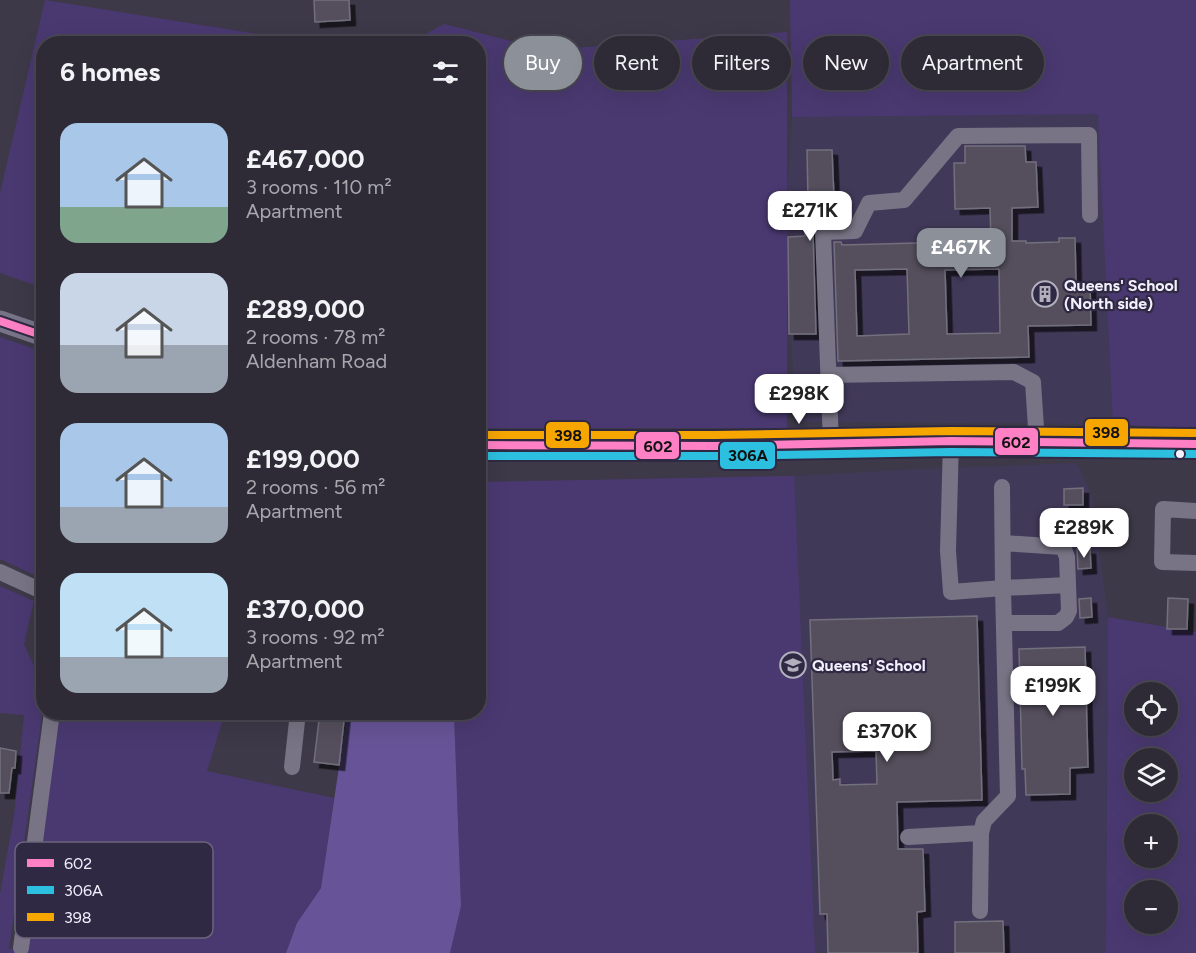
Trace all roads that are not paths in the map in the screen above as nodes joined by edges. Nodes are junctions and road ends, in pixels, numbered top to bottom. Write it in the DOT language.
graph roads {
  1 [pos="1090,215"];
  2 [pos="0,321"];
  3 [pos="36,333"];
  4 [pos="828,375"];
  5 [pos="951,441"];
  6 [pos="1037,443"];
  7 [pos="831,444"];
  8 [pos="1196,444"];
  9 [pos="486,445"];
  10 [pos="1002,487"];
  11 [pos="1196,511"];
  12 [pos="1003,543"];
  13 [pos="1196,563"];
  14 [pos="0,572"];
  15 [pos="1068,585"];
  16 [pos="36,588"];
  17 [pos="1003,588"];
  18 [pos="1005,623"];
  19 [pos="51,720"];
  20 [pos="297,720"];
  21 [pos="292,767"];
  22 [pos="981,833"];
  23 [pos="908,837"];
  24 [pos="35,842"];
  25 [pos="980,911"];
  26 [pos="22,938"];
  27 [pos="21,948"];
  1 -- 4 [label="lane"];
  2 -- 3 [label="main road"];
  4 -- 6 [label="lane"];
  4 -- 7 [label="lane"];
  5 -- 6 [label="main road"];
  5 -- 7 [label="main road"];
  5 -- 17 [label="lane"];
  6 -- 8 [label="main road"];
  7 -- 9 [label="main road"];
  10 -- 12 [label="lane"];
  11 -- 13 [label="lane"];
  12 -- 15 [label="lane"];
  12 -- 17 [label="lane"];
  14 -- 16 [label="lane"];
  15 -- 17 [label="lane"];
  15 -- 18 [label="lane"];
  17 -- 18 [label="lane"];
  18 -- 22 [label="lane"];
  19 -- 24 [label="lane"];
  20 -- 21 [label="lane"];
  22 -- 23 [label="lane"];
  22 -- 25 [label="lane"];
  26 -- 27 [label="lane"];
}
